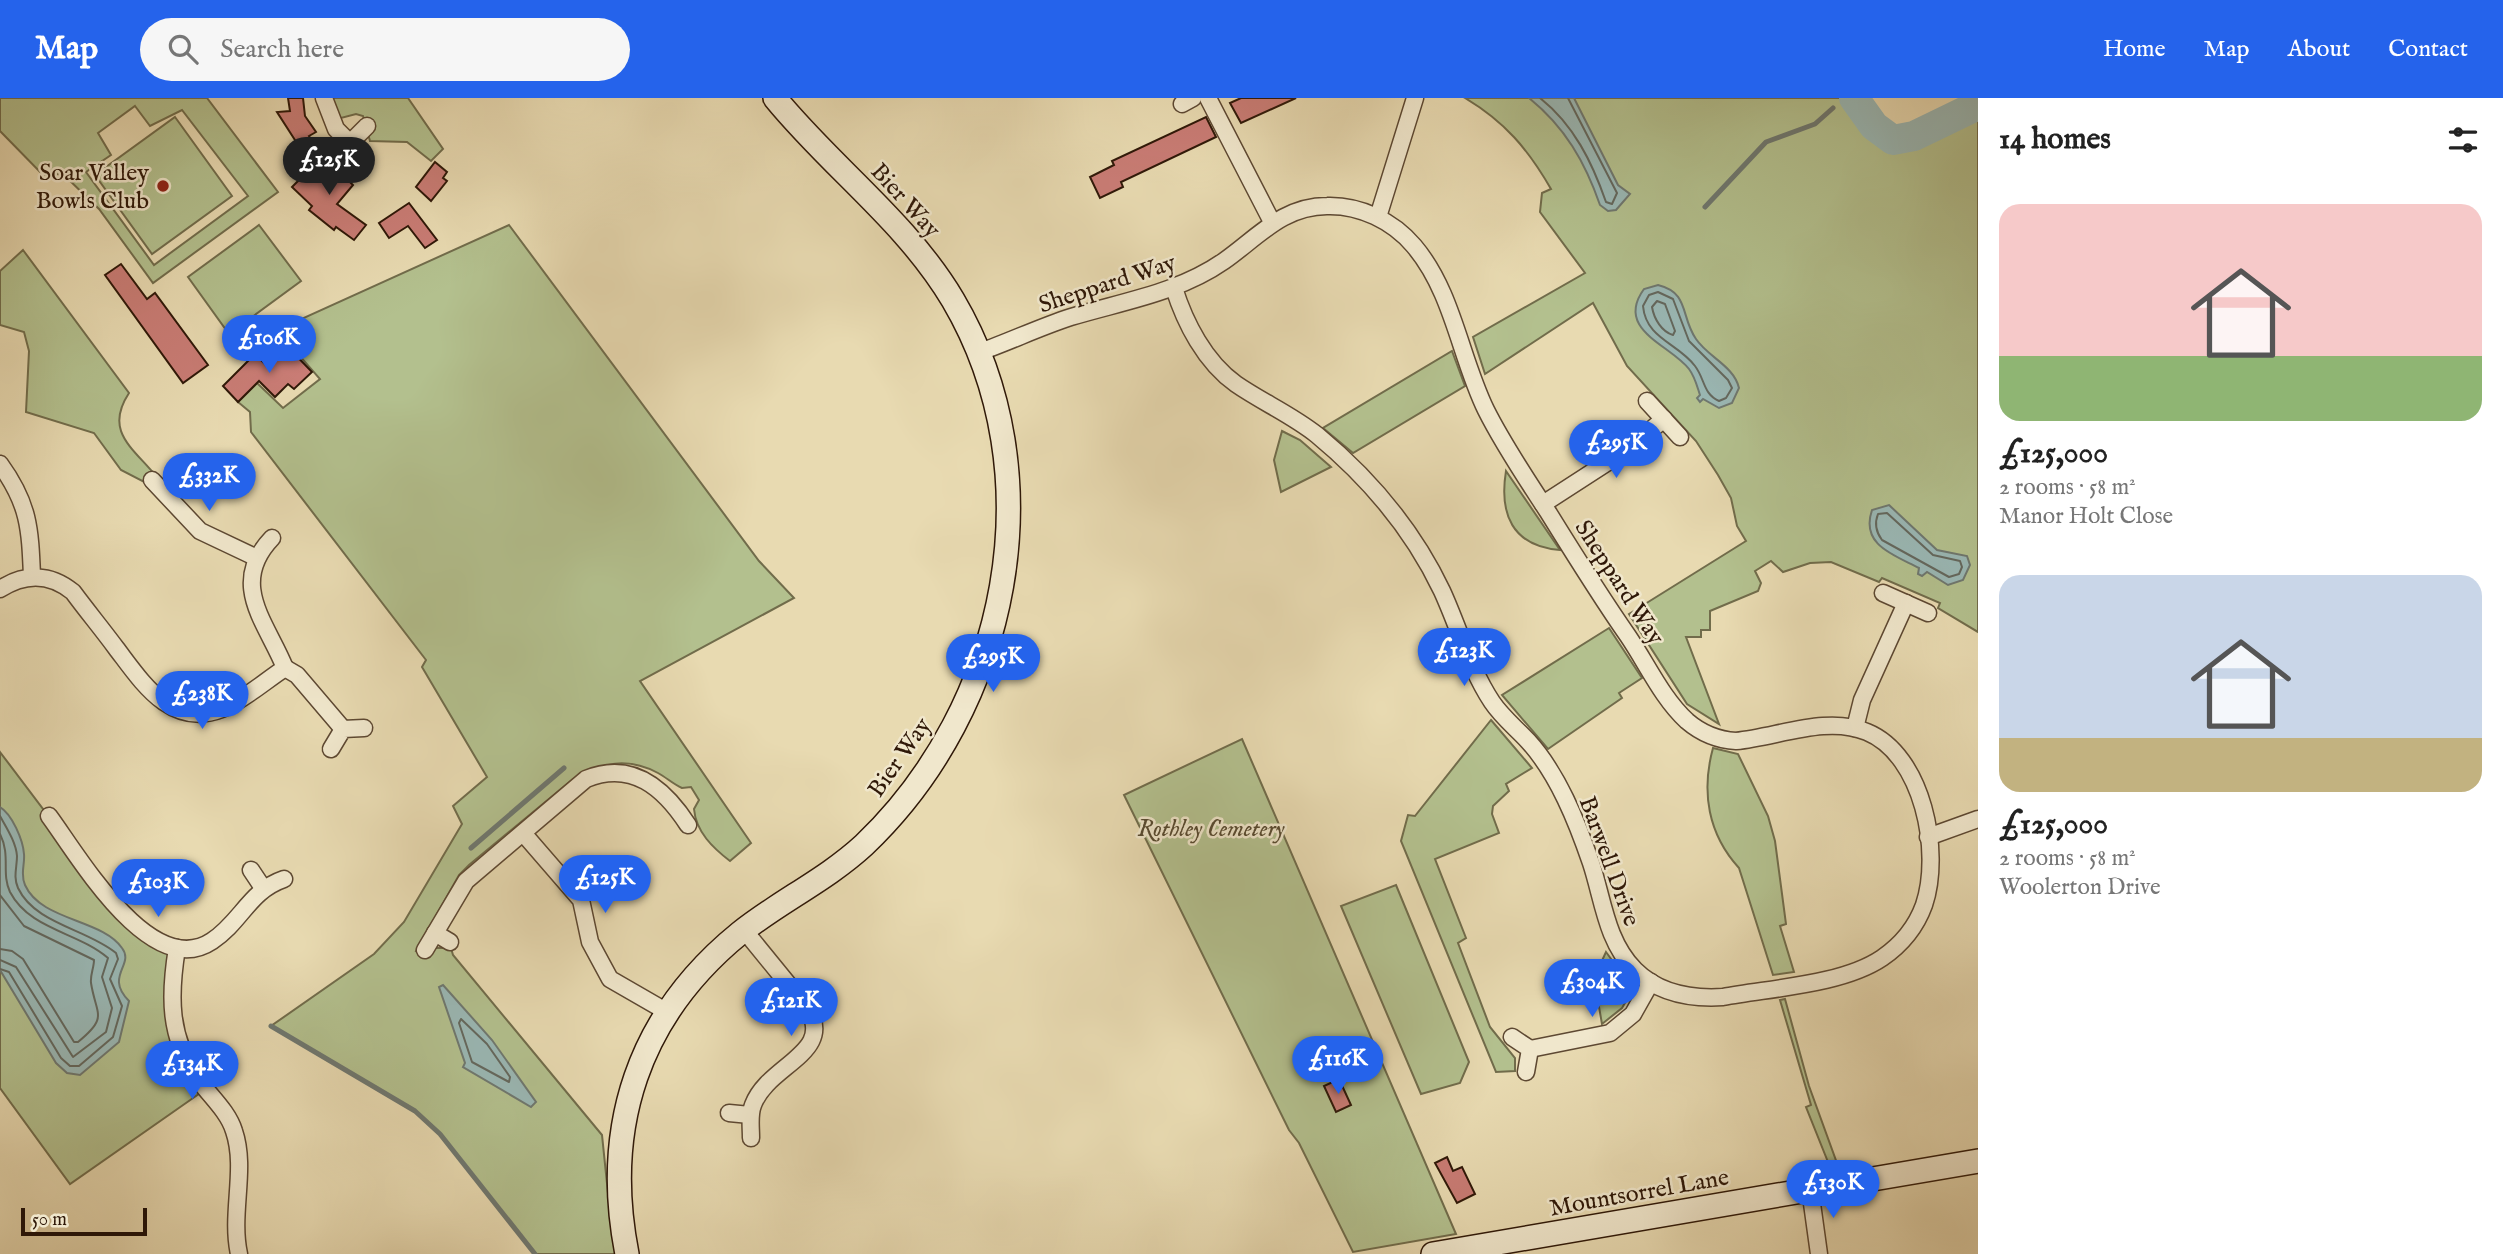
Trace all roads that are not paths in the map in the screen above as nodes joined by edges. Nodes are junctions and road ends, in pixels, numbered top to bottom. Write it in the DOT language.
graph roads {
  1 [pos="324,98"];
  2 [pos="775,98"];
  3 [pos="1208,98"];
  4 [pos="1415,98"];
  5 [pos="367,126"];
  6 [pos="350,143"];
  7 [pos="365,158"];
  8 [pos="1378,217"];
  9 [pos="1272,222"];
  10 [pos="1174,288"];
  11 [pos="980,352"];
  12 [pos="1647,401"];
  13 [pos="1664,419"];
  14 [pos="1680,437"];
  15 [pos="0,464"];
  16 [pos="152,480"];
  17 [pos="1543,504"];
  18 [pos="272,538"];
  19 [pos="257,558"];
  20 [pos="32,576"];
  21 [pos="0,589"];
  22 [pos="1883,593"];
  23 [pos="1906,603"];
  24 [pos="1928,612"];
  25 [pos="285,668"];
  26 [pos="364,727"];
  27 [pos="1855,728"];
  28 [pos="343,729"];
  29 [pos="331,749"];
  30 [pos="49,816"];
  31 [pos="1978,819"];
  32 [pos="688,825"];
  33 [pos="523,833"];
  34 [pos="1928,837"];
  35 [pos="251,870"];
  36 [pos="284,880"];
  37 [pos="263,888"];
  38 [pos="744,930"];
  39 [pos="435,933"];
  40 [pos="450,942"];
  41 [pos="177,948"];
  42 [pos="425,950"];
  43 [pos="1651,982"];
  44 [pos="1784,985"];
  45 [pos="668,1013"];
  46 [pos="1512,1037"];
  47 [pos="1530,1049"];
  48 [pos="1526,1072"];
  49 [pos="729,1114"];
  50 [pos="750,1115"];
  51 [pos="751,1138"];
  52 [pos="1978,1161"];
  53 [pos="1810,1189"];
  54 [pos="239,1254"];
  55 [pos="627,1254"];
  56 [pos="1433,1254"];
  57 [pos="1819,1254"];
  1 -- 6 [label="street"];
  2 -- 11 [label="street, Bier Way"];
  3 -- 9 [label="street"];
  4 -- 8 [label="street"];
  5 -- 6 [label="street"];
  6 -- 7 [label="street"];
  8 -- 9 [label="street, Sheppard Way"];
  8 -- 17 [label="street, Sheppard Way"];
  9 -- 10 [label="street, Sheppard Way"];
  10 -- 11 [label="street, Sheppard Way"];
  10 -- 43 [label="street, Barwell Drive"];
  11 -- 38 [label="street, Bier Way"];
  12 -- 13 [label="street"];
  13 -- 14 [label="street"];
  13 -- 17 [label="street"];
  15 -- 20 [label="street"];
  16 -- 19 [label="street"];
  17 -- 27 [label="street, Sheppard Way"];
  18 -- 19 [label="street"];
  19 -- 25 [label="street"];
  20 -- 21 [label="street"];
  20 -- 25 [label="street"];
  22 -- 23 [label="street"];
  23 -- 24 [label="street"];
  23 -- 27 [label="street"];
  25 -- 28 [label="street"];
  26 -- 28 [label="street"];
  27 -- 34 [label="street, Sheppard Way"];
  28 -- 29 [label="street"];
  30 -- 41 [label="street"];
  31 -- 34 [label="street"];
  32 -- 33 [label="street"];
  33 -- 39 [label="street"];
  33 -- 45 [label="street"];
  34 -- 44 [label="street, Sheppard Way"];
  35 -- 37 [label="street"];
  36 -- 37 [label="street"];
  37 -- 41 [label="street"];
  38 -- 45 [label="street, Bier Way"];
  38 -- 50 [label="street"];
  39 -- 40 [label="street"];
  39 -- 42 [label="street"];
  41 -- 54 [label="street"];
  43 -- 44 [label="street, Barwell Drive"];
  43 -- 47 [label="street"];
  45 -- 55 [label="street, Bier Way"];
  46 -- 47 [label="street"];
  47 -- 48 [label="street"];
  49 -- 50 [label="street"];
  50 -- 51 [label="street"];
  52 -- 53 [label="street, Mountsorrel Lane"];
  53 -- 56 [label="street, Mountsorrel Lane"];
  53 -- 57 [label="street"];
}
